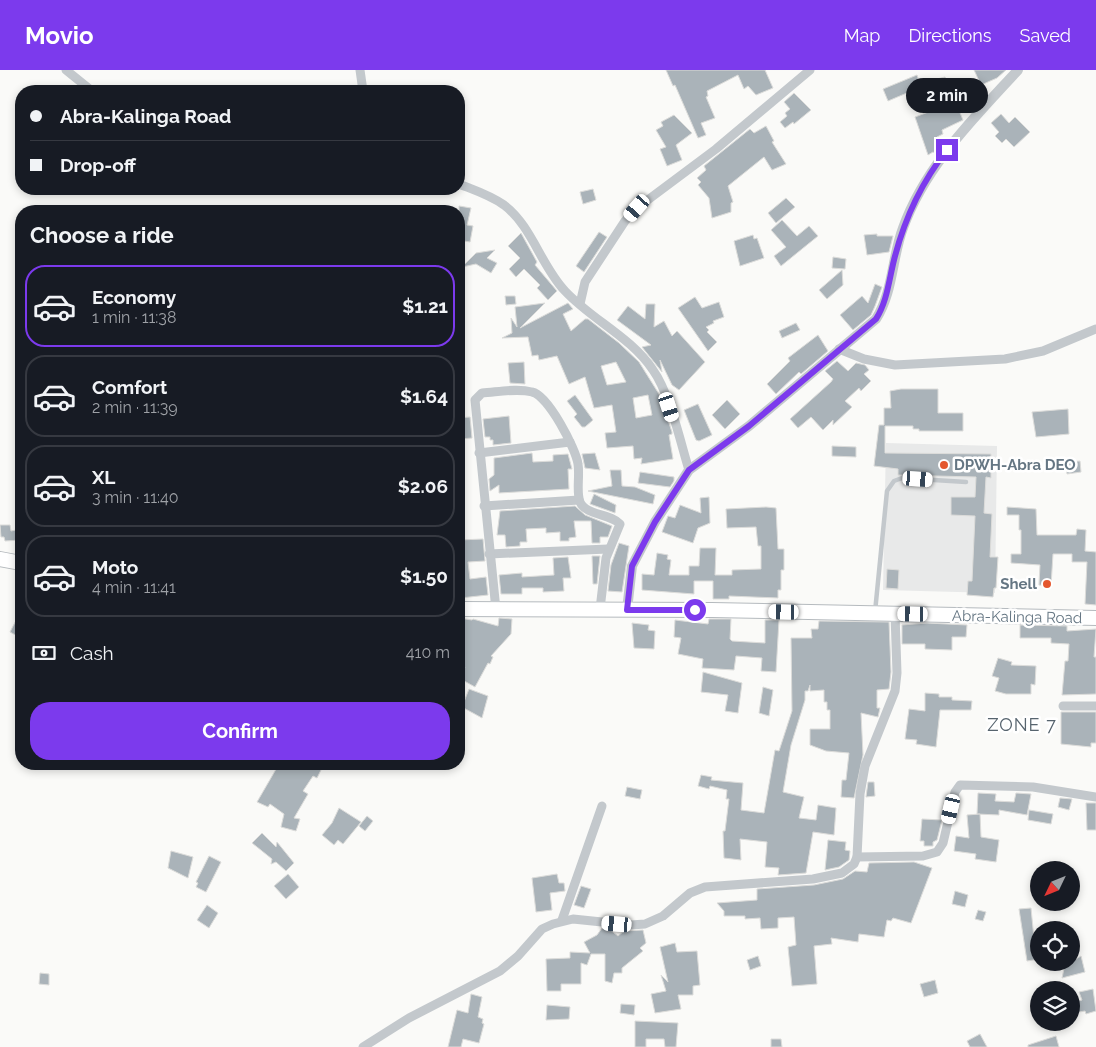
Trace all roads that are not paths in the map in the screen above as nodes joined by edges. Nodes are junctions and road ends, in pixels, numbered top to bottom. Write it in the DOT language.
graph roads {
  1 [pos="66,70"];
  2 [pos="360,70"];
  3 [pos="810,70"];
  4 [pos="1018,70"];
  5 [pos="85,85"];
  6 [pos="362,85"];
  7 [pos="465,186"];
  8 [pos="580,304"];
  9 [pos="1096,329"];
  10 [pos="839,349"];
  11 [pos="570,442"];
  12 [pos="479,453"];
  13 [pos="689,470"];
  14 [pos="966,482"];
  15 [pos="579,500"];
  16 [pos="484,506"];
  17 [pos="608,549"];
  18 [pos="490,554"];
  19 [pos="0,559"];
  20 [pos="15,562"];
  21 [pos="465,609"];
  22 [pos="600,609"];
  23 [pos="496,610"];
  24 [pos="627,610"];
  25 [pos="875,614"];
  26 [pos="895,614"];
  27 [pos="1096,618"];
  28 [pos="1063,706"];
  29 [pos="1096,706"];
  30 [pos="1096,797"];
  31 [pos="602,806"];
  32 [pos="857,857"];
  33 [pos="562,920"];
  34 [pos="363,1047"];
  1 -- 5 [label="street"];
  2 -- 6 [label="street"];
  3 -- 8 [label="street"];
  4 -- 10 [label="street"];
  7 -- 8 [label="street"];
  8 -- 13 [label="street"];
  9 -- 10 [label="street"];
  10 -- 13 [label="street"];
  11 -- 12 [label="street"];
  11 -- 12 [label="street"];
  11 -- 15 [label="street"];
  12 -- 16 [label="street"];
  13 -- 24 [label="street"];
  14 -- 25 [label="lane"];
  15 -- 16 [label="street"];
  15 -- 17 [label="street"];
  16 -- 18 [label="street"];
  17 -- 18 [label="street"];
  17 -- 22 [label="street"];
  18 -- 23 [label="street"];
  19 -- 20 [label="main road"];
  21 -- 23 [label="main road, Abra-Kalinga Road"];
  22 -- 23 [label="main road, Abra-Kalinga Road"];
  22 -- 24 [label="main road, Abra-Kalinga Road"];
  24 -- 25 [label="main road, Abra-Kalinga Road"];
  25 -- 26 [label="main road, Abra-Kalinga Road"];
  26 -- 27 [label="main road, Abra-Kalinga Road"];
  26 -- 32 [label="street"];
  28 -- 29 [label="street"];
  30 -- 32 [label="street"];
  31 -- 33 [label="street"];
  32 -- 33 [label="street"];
  33 -- 34 [label="street"];
}
